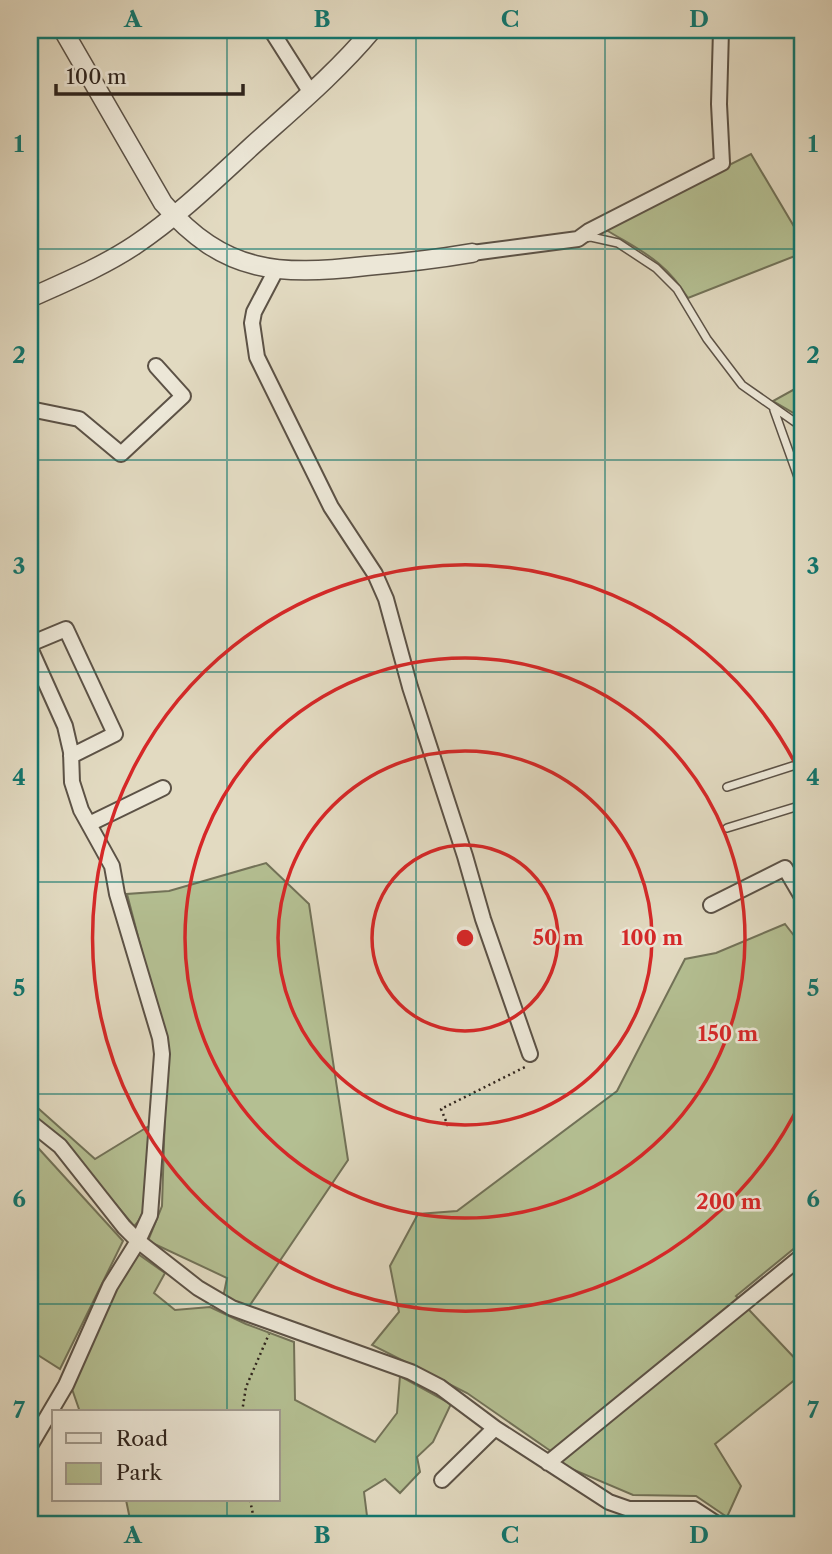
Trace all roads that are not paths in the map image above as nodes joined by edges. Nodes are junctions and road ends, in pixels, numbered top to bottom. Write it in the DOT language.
graph roads {
  1 [pos="63,30"];
  2 [pos="271,30"];
  3 [pos="372,30"];
  4 [pos="720,30"];
  5 [pos="312,93"];
  6 [pos="175,216"];
  7 [pos="578,239"];
  8 [pos="472,253"];
  9 [pos="276,270"];
  10 [pos="30,298"];
  11 [pos="156,366"];
  12 [pos="30,409"];
  13 [pos="774,409"];
  14 [pos="802,427"];
  15 [pos="802,488"];
  16 [pos="30,646"];
  17 [pos="71,756"];
  18 [pos="802,763"];
  19 [pos="727,787"];
  20 [pos="163,788"];
  21 [pos="802,806"];
  22 [pos="89,824"];
  23 [pos="727,828"];
  24 [pos="800,892"];
  25 [pos="711,905"];
  26 [pos="530,1054"];
  27 [pos="30,1122"];
  28 [pos="138,1241"];
  29 [pos="802,1256"];
  30 [pos="495,1428"];
  31 [pos="30,1446"];
  32 [pos="548,1463"];
  33 [pos="442,1480"];
  34 [pos="717,1524"];
  1 -- 6 [label="street"];
  2 -- 5 [label="street"];
  3 -- 5 [label="street"];
  4 -- 7 [label="street"];
  5 -- 6 [label="street"];
  6 -- 9 [label="street"];
  6 -- 10 [label="street"];
  7 -- 8 [label="street"];
  7 -- 13 [label="lane"];
  8 -- 9 [label="street"];
  9 -- 26 [label="street"];
  11 -- 12 [label="street"];
  13 -- 14 [label="lane"];
  13 -- 15 [label="lane"];
  16 -- 17 [label="street"];
  16 -- 17 [label="street"];
  17 -- 22 [label="street"];
  18 -- 19 [label="lane"];
  20 -- 22 [label="street"];
  21 -- 23 [label="lane"];
  22 -- 28 [label="street"];
  24 -- 25 [label="street"];
  27 -- 28 [label="street"];
  28 -- 30 [label="street"];
  28 -- 31 [label="street"];
  29 -- 32 [label="street"];
  30 -- 32 [label="street"];
  30 -- 33 [label="street"];
  32 -- 34 [label="street"];
}
